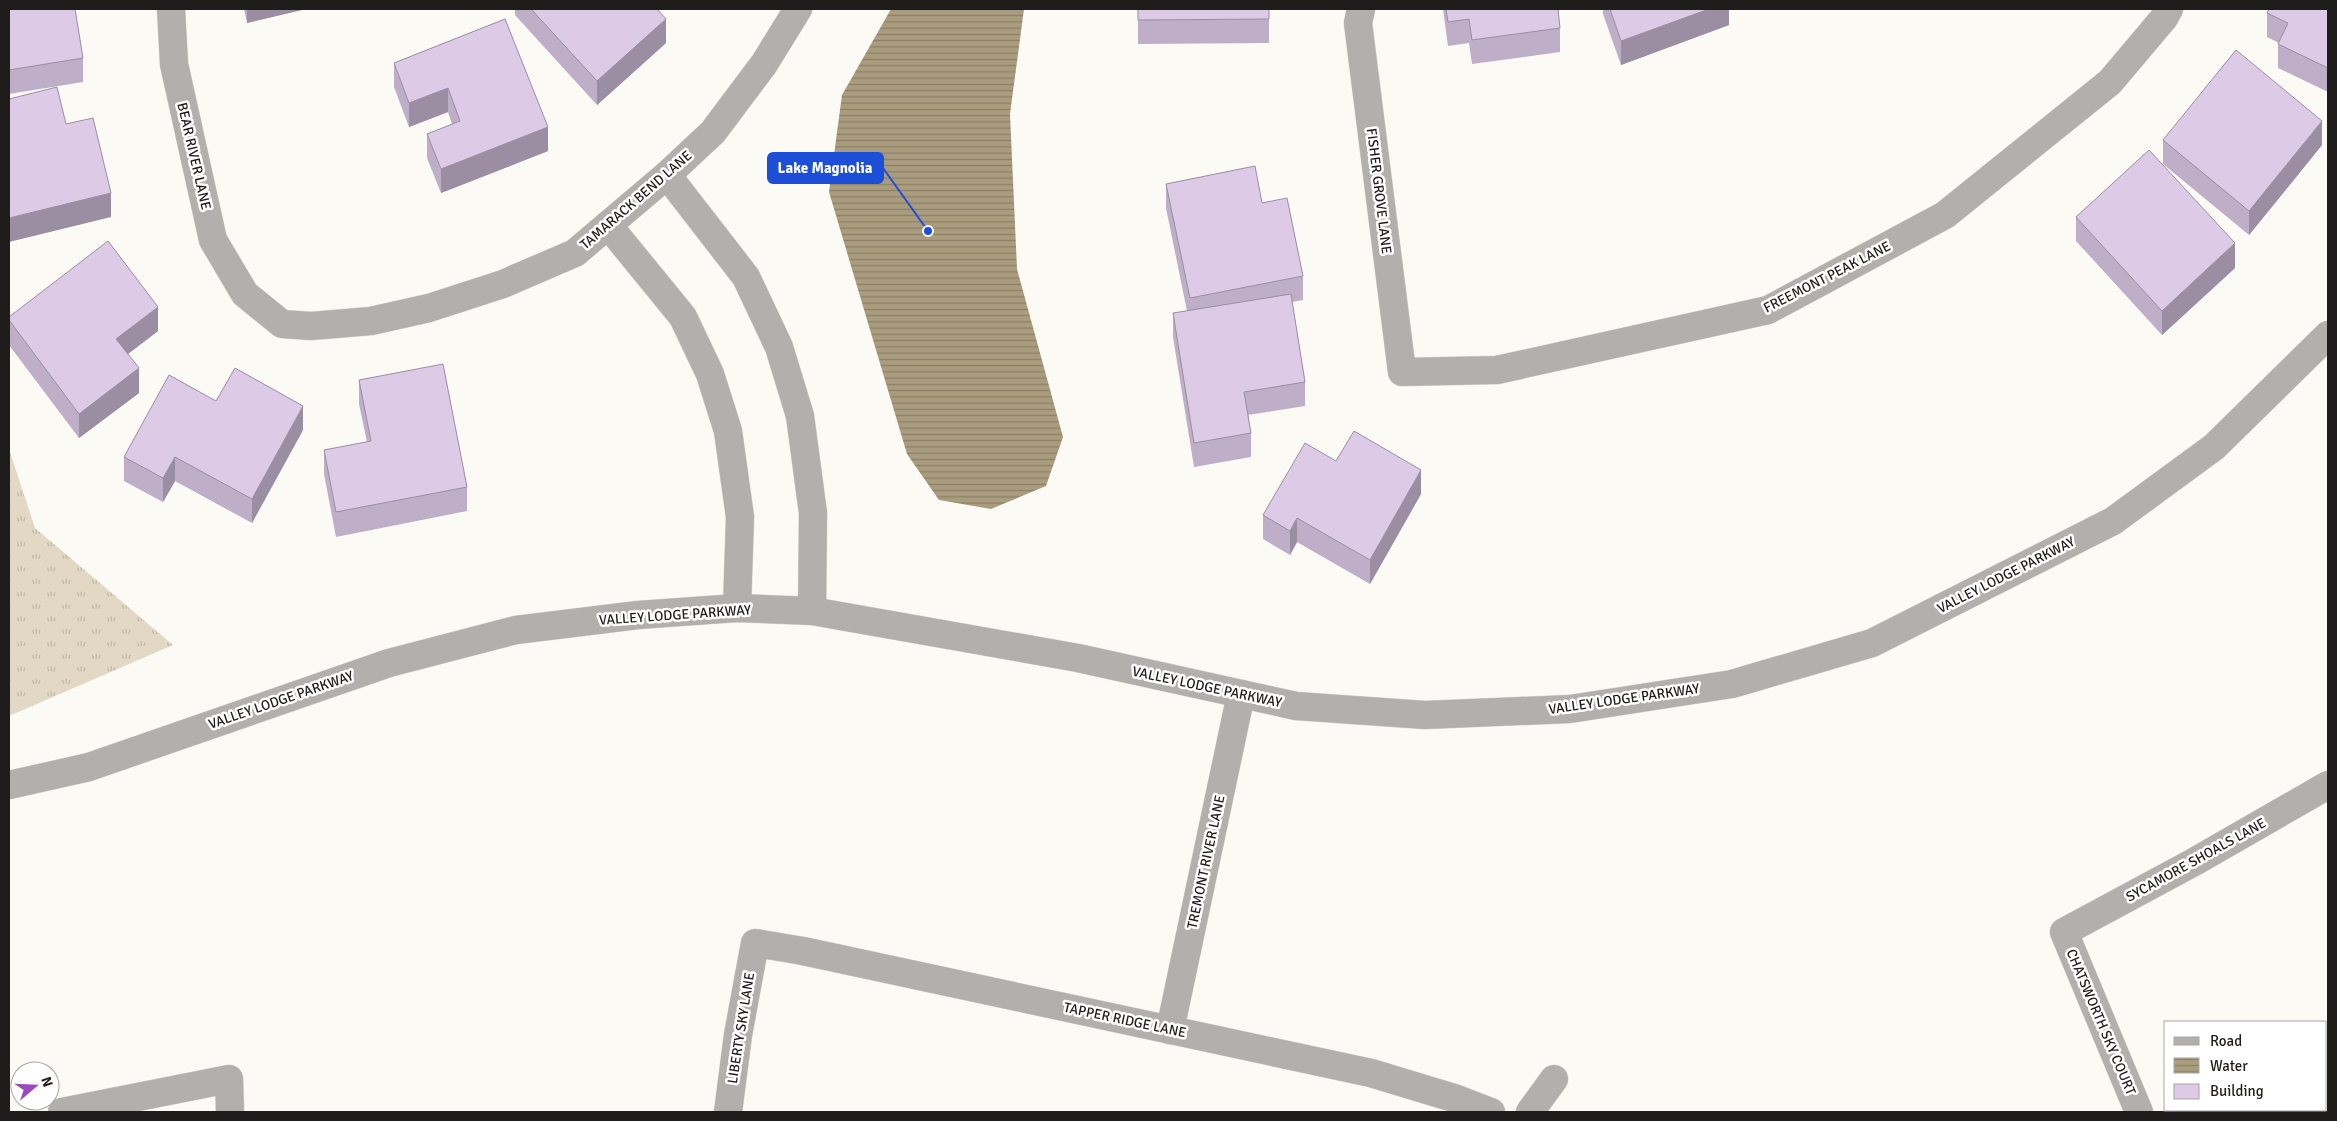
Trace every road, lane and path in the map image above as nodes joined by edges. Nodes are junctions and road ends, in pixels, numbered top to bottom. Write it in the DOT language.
graph roads {
  1 [pos="171,9"];
  2 [pos="798,9"];
  3 [pos="1361,9"];
  4 [pos="2169,9"];
  5 [pos="666,175"];
  6 [pos="608,225"];
  7 [pos="245,294"];
  8 [pos="2328,335"];
  9 [pos="1402,372"];
  10 [pos="738,608"];
  11 [pos="812,611"];
  12 [pos="1241,694"];
  13 [pos="9,785"];
  14 [pos="2328,786"];
  15 [pos="2064,932"];
  16 [pos="756,943"];
  17 [pos="1170,1030"];
  18 [pos="1554,1079"];
  19 [pos="62,1112"];
  20 [pos="230,1112"];
  21 [pos="728,1112"];
  22 [pos="1491,1112"];
  23 [pos="1530,1112"];
  24 [pos="2139,1112"];
  1 -- 7 [label="street, BEAR RIVER LANE"];
  2 -- 5 [label="street, TAMARACK BEND LANE"];
  3 -- 9 [label="street, FISHER GROVE LANE"];
  4 -- 9 [label="street, FREEMONT PEAK LANE"];
  5 -- 6 [label="street, TAMARACK BEND LANE"];
  5 -- 11 [label="street"];
  6 -- 7 [label="street, TAMARACK BEND LANE"];
  6 -- 10 [label="street"];
  8 -- 12 [label="street, VALLEY LODGE PARKWAY"];
  10 -- 11 [label="street, VALLEY LODGE PARKWAY"];
  10 -- 13 [label="street, VALLEY LODGE PARKWAY"];
  11 -- 12 [label="street, VALLEY LODGE PARKWAY"];
  12 -- 17 [label="street, TREMONT RIVER LANE"];
  14 -- 15 [label="street, SYCAMORE SHOALS LANE"];
  15 -- 24 [label="street, CHATSWORTH SKY COURT"];
  16 -- 17 [label="street, TAPPER RIDGE LANE"];
  16 -- 21 [label="street, LIBERTY SKY LANE"];
  17 -- 22 [label="street, TAPPER RIDGE LANE"];
  18 -- 23 [label="street"];
  19 -- 20 [label="street"];
}
